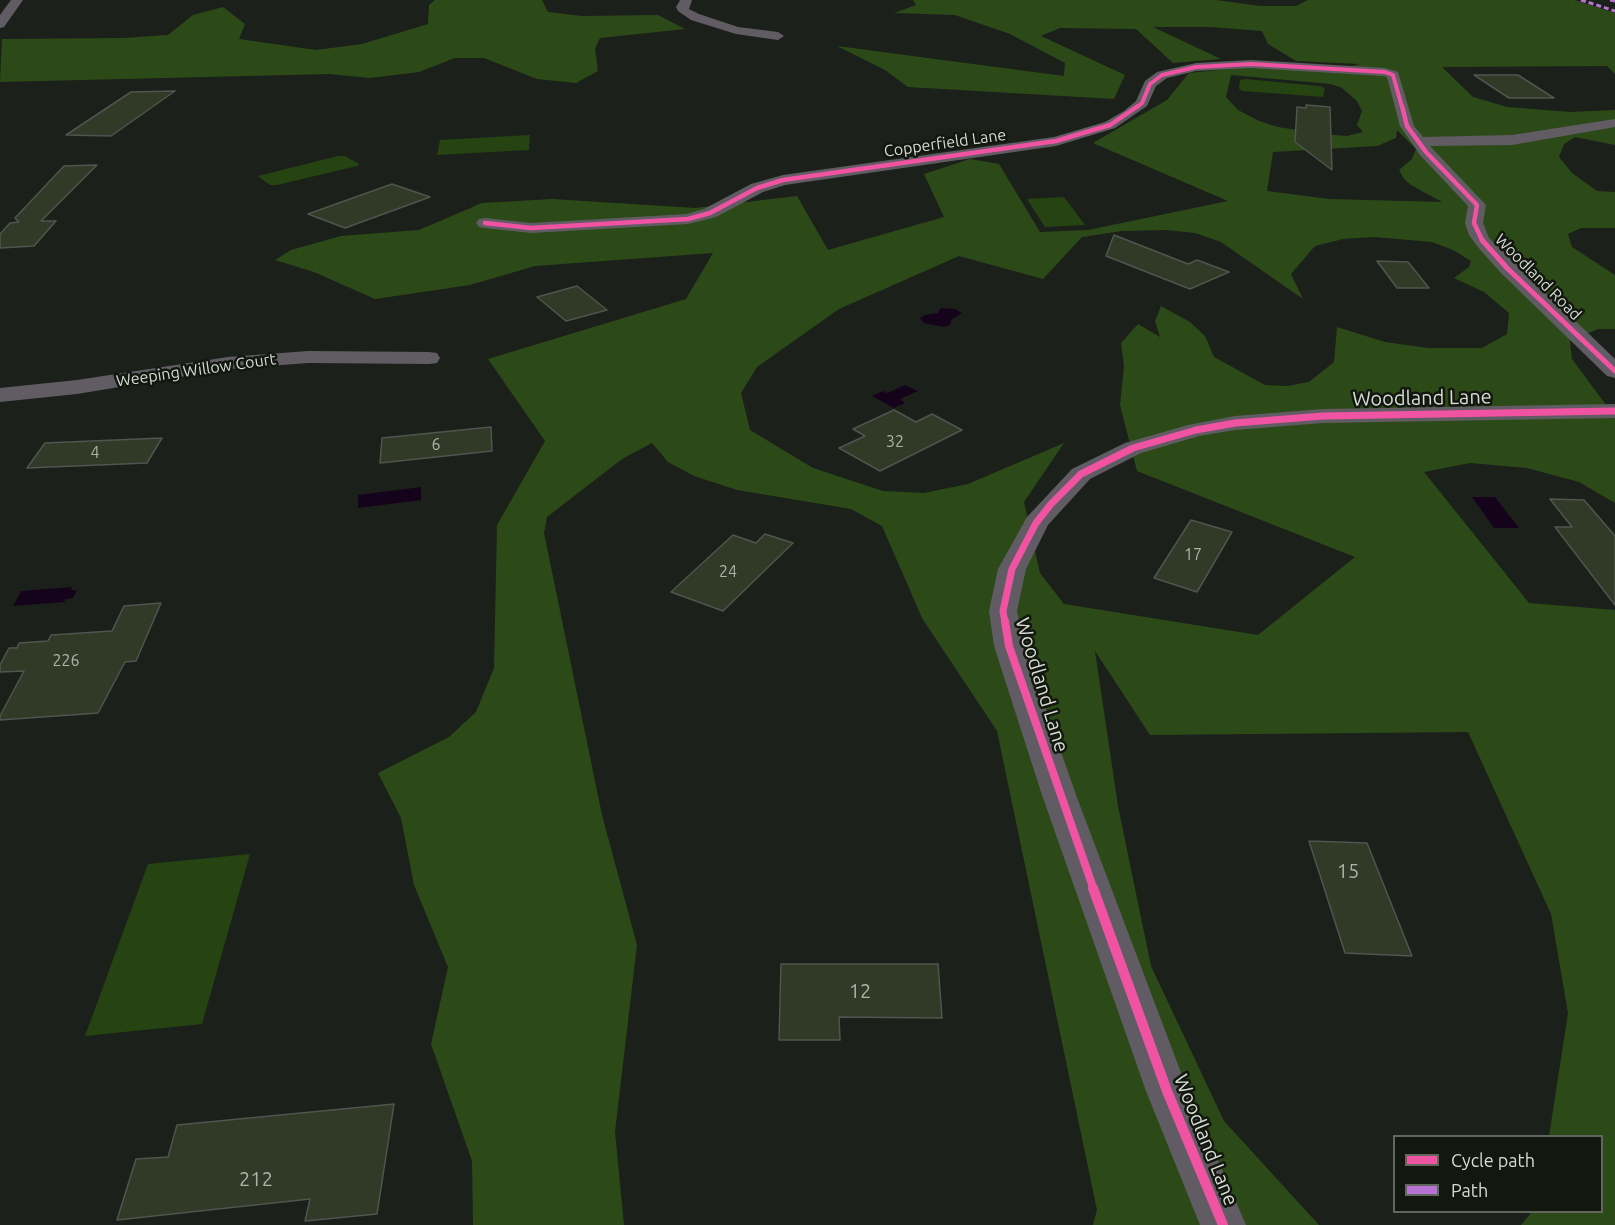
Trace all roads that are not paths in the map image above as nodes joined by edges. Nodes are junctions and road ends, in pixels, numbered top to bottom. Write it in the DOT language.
graph roads {
  1 [pos="17,0"];
  2 [pos="686,0"];
  3 [pos="0,24"];
  4 [pos="778,36"];
  5 [pos="1391,74"];
  6 [pos="1615,123"];
  7 [pos="1420,142"];
  8 [pos="485,223"];
  9 [pos="429,358"];
  10 [pos="1615,371"];
  11 [pos="0,394"];
  12 [pos="1615,411"];
  13 [pos="1223,1225"];
  1 -- 3 [label="street"];
  2 -- 4 [label="street"];
  5 -- 7 [label="street, Woodland Road"];
  5 -- 8 [label="street, Copperfield Lane"];
  6 -- 7 [label="street"];
  7 -- 10 [label="street, Woodland Road"];
  9 -- 11 [label="street, Weeping Willow Court"];
  12 -- 13 [label="street, Woodland Lane"];
}
